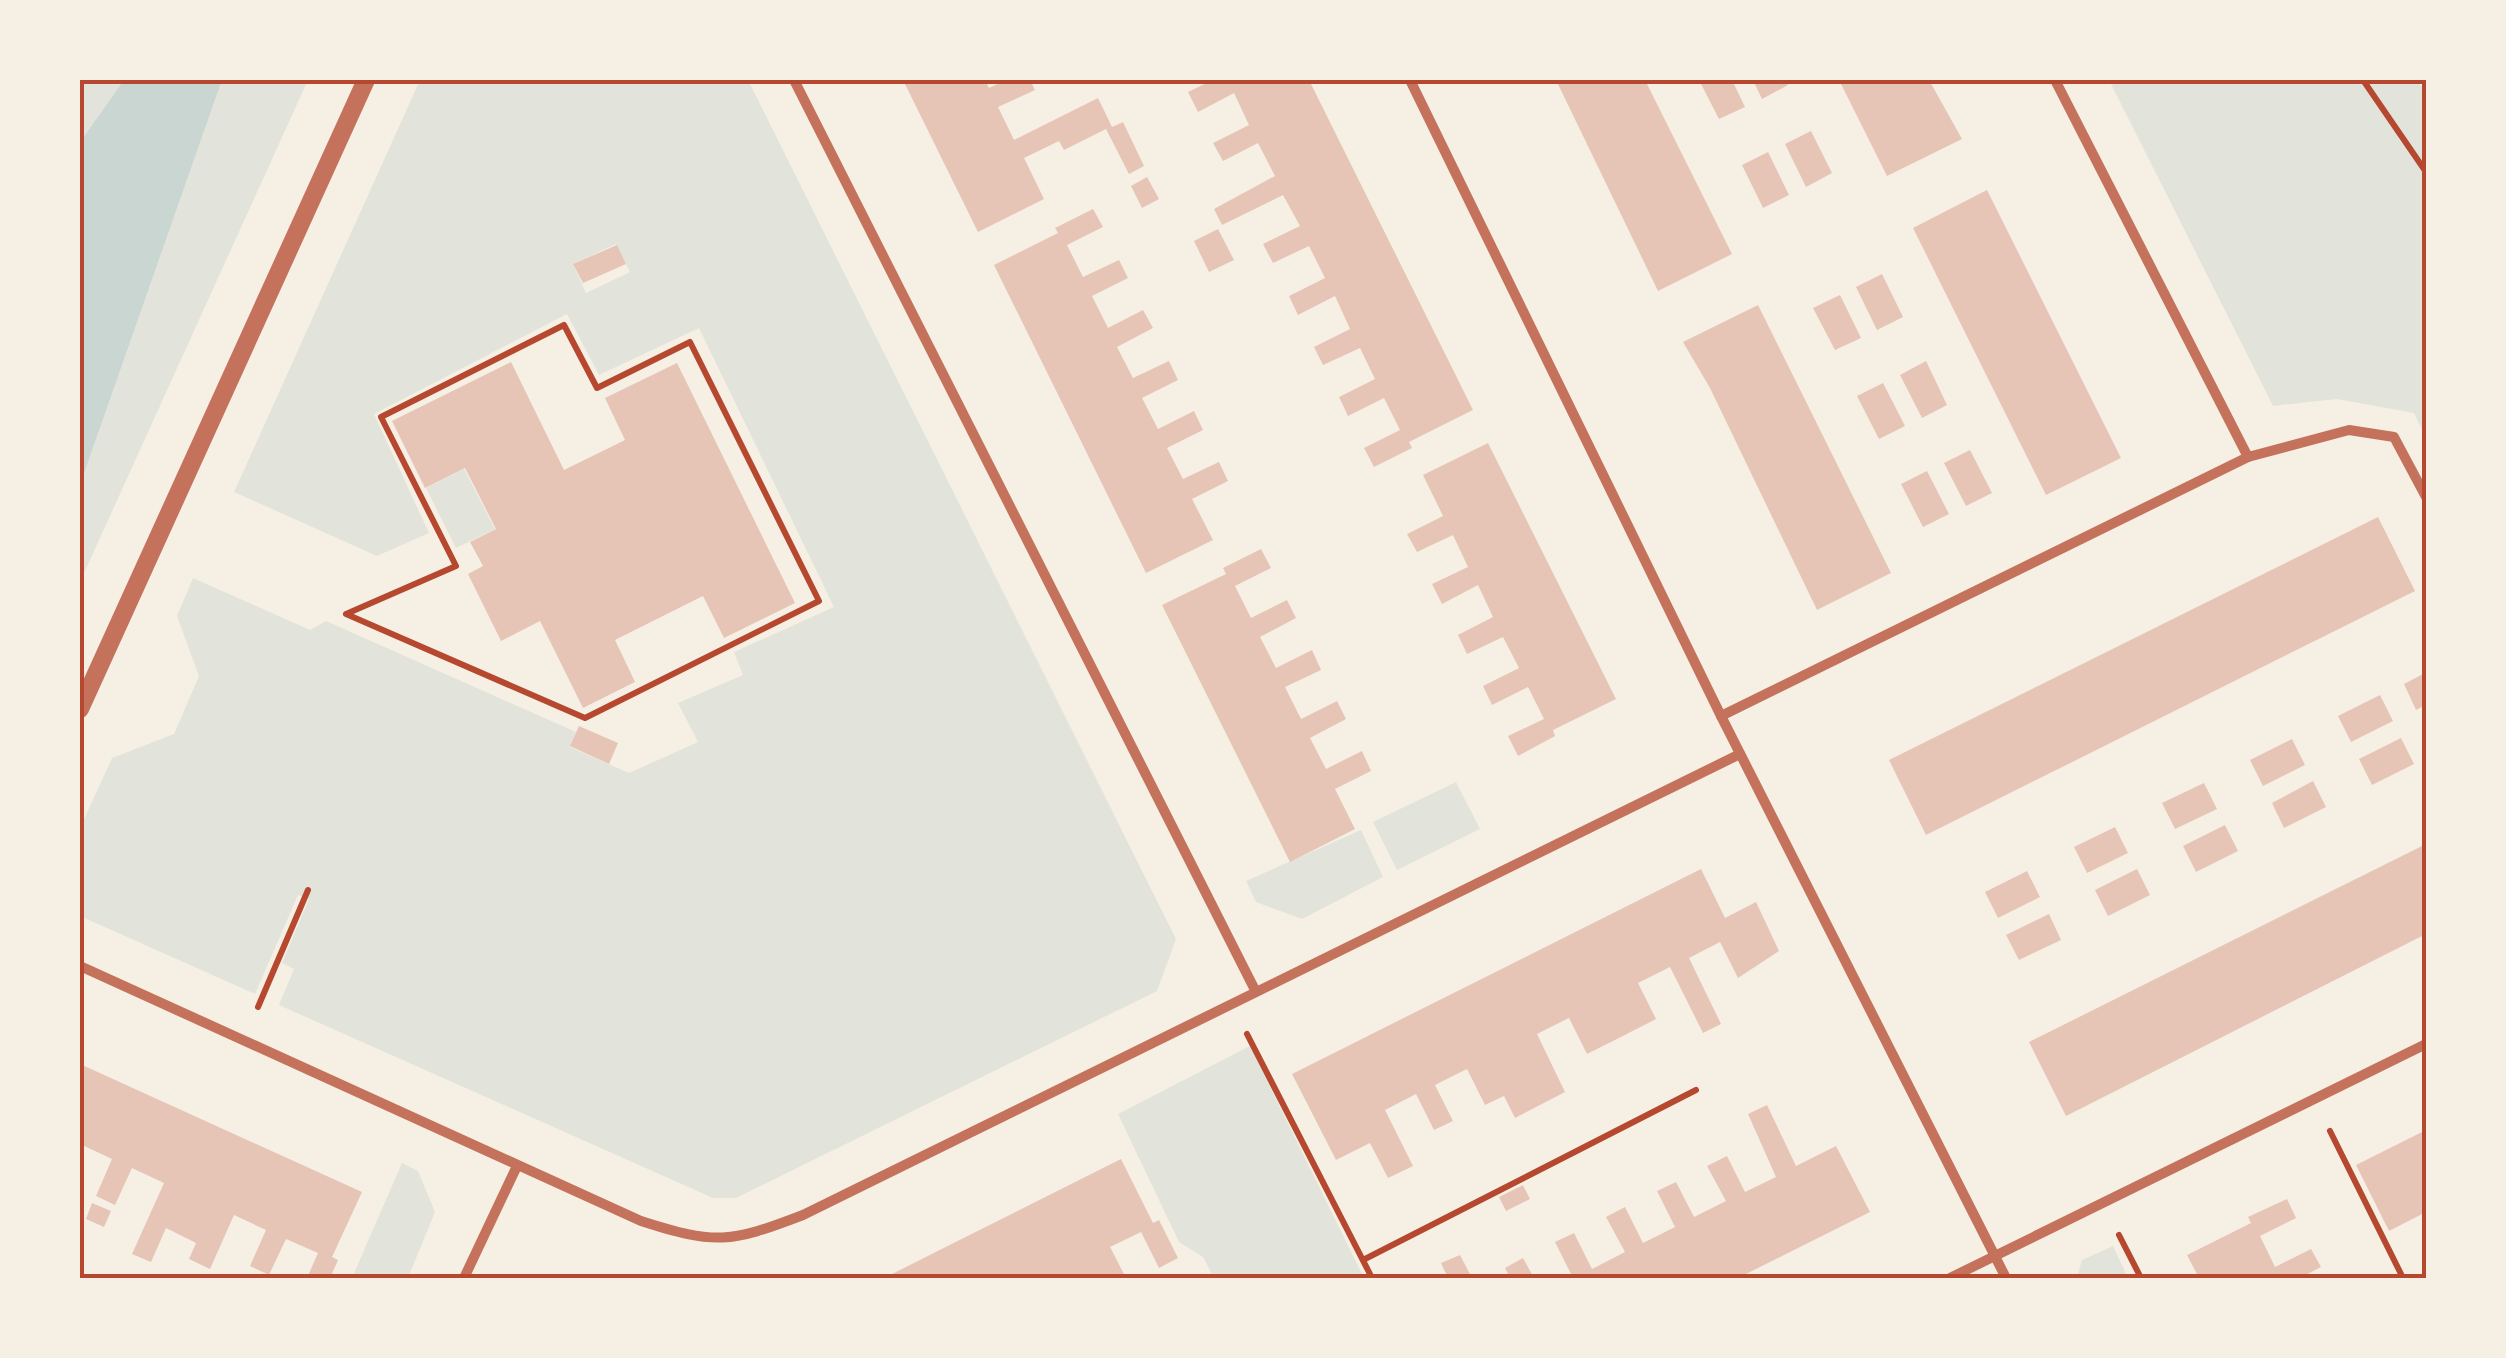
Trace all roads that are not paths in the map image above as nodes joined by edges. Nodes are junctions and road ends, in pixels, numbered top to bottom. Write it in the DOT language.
graph roads {
  1 [pos="366,80"];
  2 [pos="794,80"];
  3 [pos="1410,80"];
  4 [pos="2055,80"];
  5 [pos="2248,457"];
  6 [pos="2426,497"];
  7 [pos="80,709"];
  8 [pos="1721,716"];
  9 [pos="1740,754"];
  10 [pos="80,966"];
  11 [pos="1255,990"];
  12 [pos="2426,1044"];
  13 [pos="517,1166"];
  14 [pos="1995,1256"];
  15 [pos="464,1278"];
  16 [pos="1950,1278"];
  17 [pos="2006,1278"];
  1 -- 7 [label="street"];
  2 -- 11 [label="street"];
  3 -- 8 [label="street"];
  4 -- 5 [label="street"];
  5 -- 6 [label="street"];
  5 -- 8 [label="street"];
  8 -- 9 [label="street"];
  9 -- 11 [label="street"];
  9 -- 14 [label="street"];
  10 -- 13 [label="street"];
  11 -- 13 [label="street"];
  12 -- 14 [label="street"];
  13 -- 15 [label="street"];
  14 -- 16 [label="street"];
  14 -- 17 [label="street"];
}
